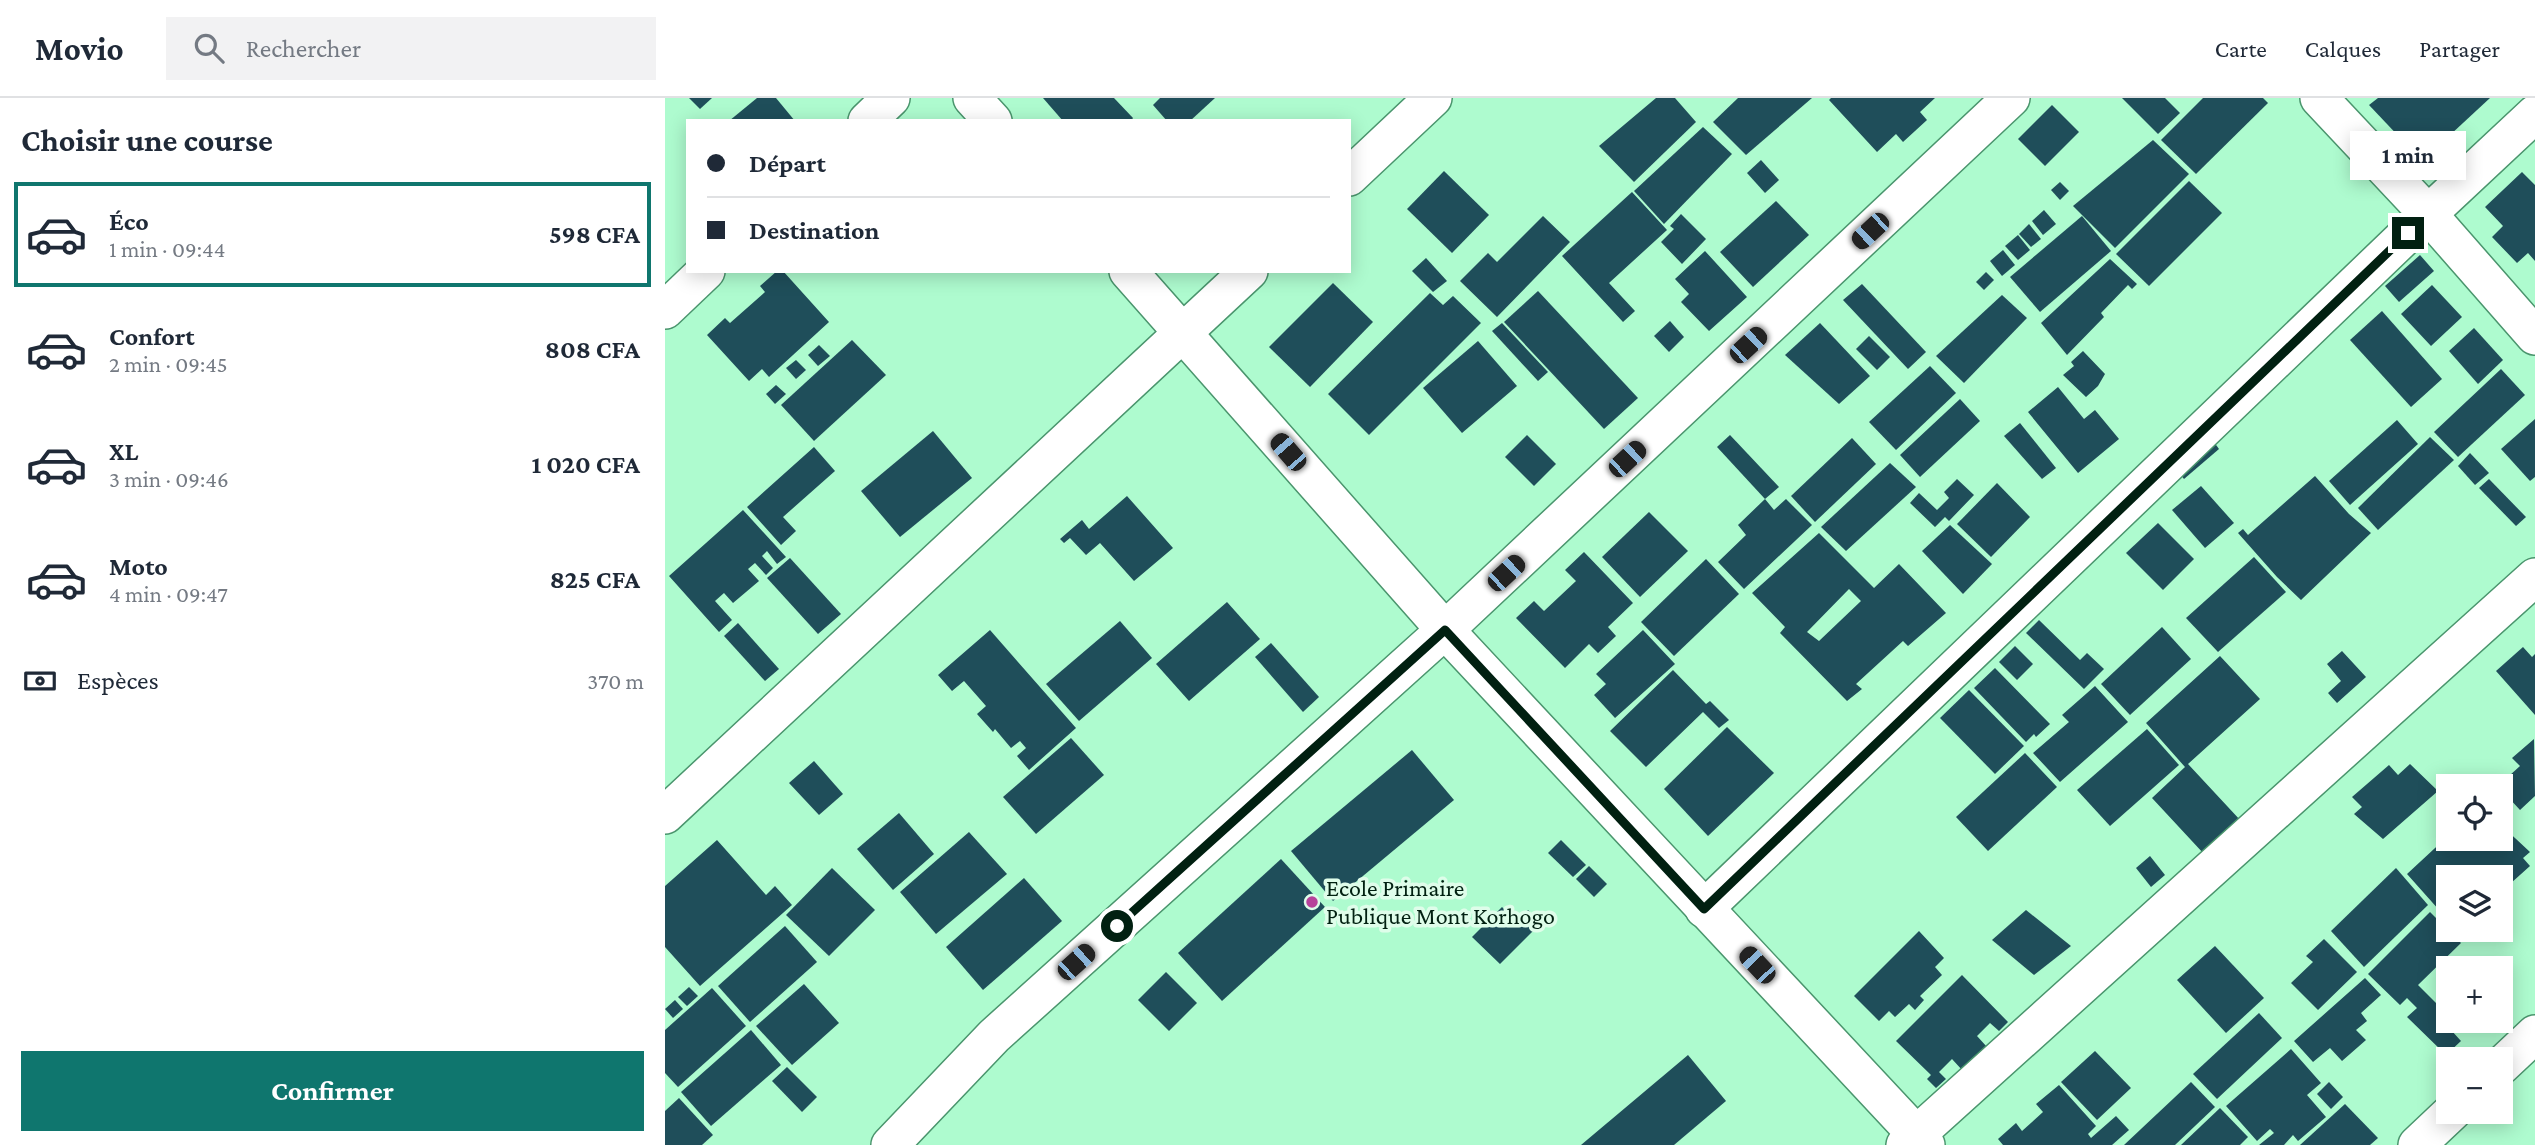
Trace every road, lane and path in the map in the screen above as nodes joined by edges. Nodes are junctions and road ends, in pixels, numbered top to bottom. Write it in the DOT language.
graph roads {
  1 [pos="891,98"];
  2 [pos="972,98"];
  3 [pos="1433,98"];
  4 [pos="2011,98"];
  5 [pos="2319,98"];
  6 [pos="2535,114"];
  7 [pos="869,119"];
  8 [pos="991,119"];
  9 [pos="1351,175"];
  10 [pos="2428,214"];
  11 [pos="704,273"];
  12 [pos="1130,273"];
  13 [pos="1247,273"];
  14 [pos="665,310"];
  15 [pos="1184,333"];
  16 [pos="2535,337"];
  17 [pos="2535,577"];
  18 [pos="1445,630"];
  19 [pos="665,815"];
  20 [pos="1704,909"];
  21 [pos="2535,1034"];
  22 [pos="2513,1055"];
  23 [pos="2439,1124"];
  24 [pos="1916,1142"];
  25 [pos="890,1145"];
  26 [pos="2417,1145"];
  1 -- 7 [label="street"];
  2 -- 8 [label="street"];
  3 -- 9 [label="street"];
  4 -- 18 [label="street"];
  5 -- 10 [label="street"];
  6 -- 10 [label="street"];
  10 -- 16 [label="street"];
  10 -- 20 [label="street"];
  11 -- 14 [label="street"];
  12 -- 15 [label="street"];
  13 -- 15 [label="street"];
  15 -- 18 [label="street"];
  15 -- 19 [label="street"];
  17 -- 24 [label="street"];
  18 -- 20 [label="street"];
  18 -- 25 [label="street"];
  20 -- 24 [label="street"];
  21 -- 22 [label="street"];
  23 -- 26 [label="street"];
}
